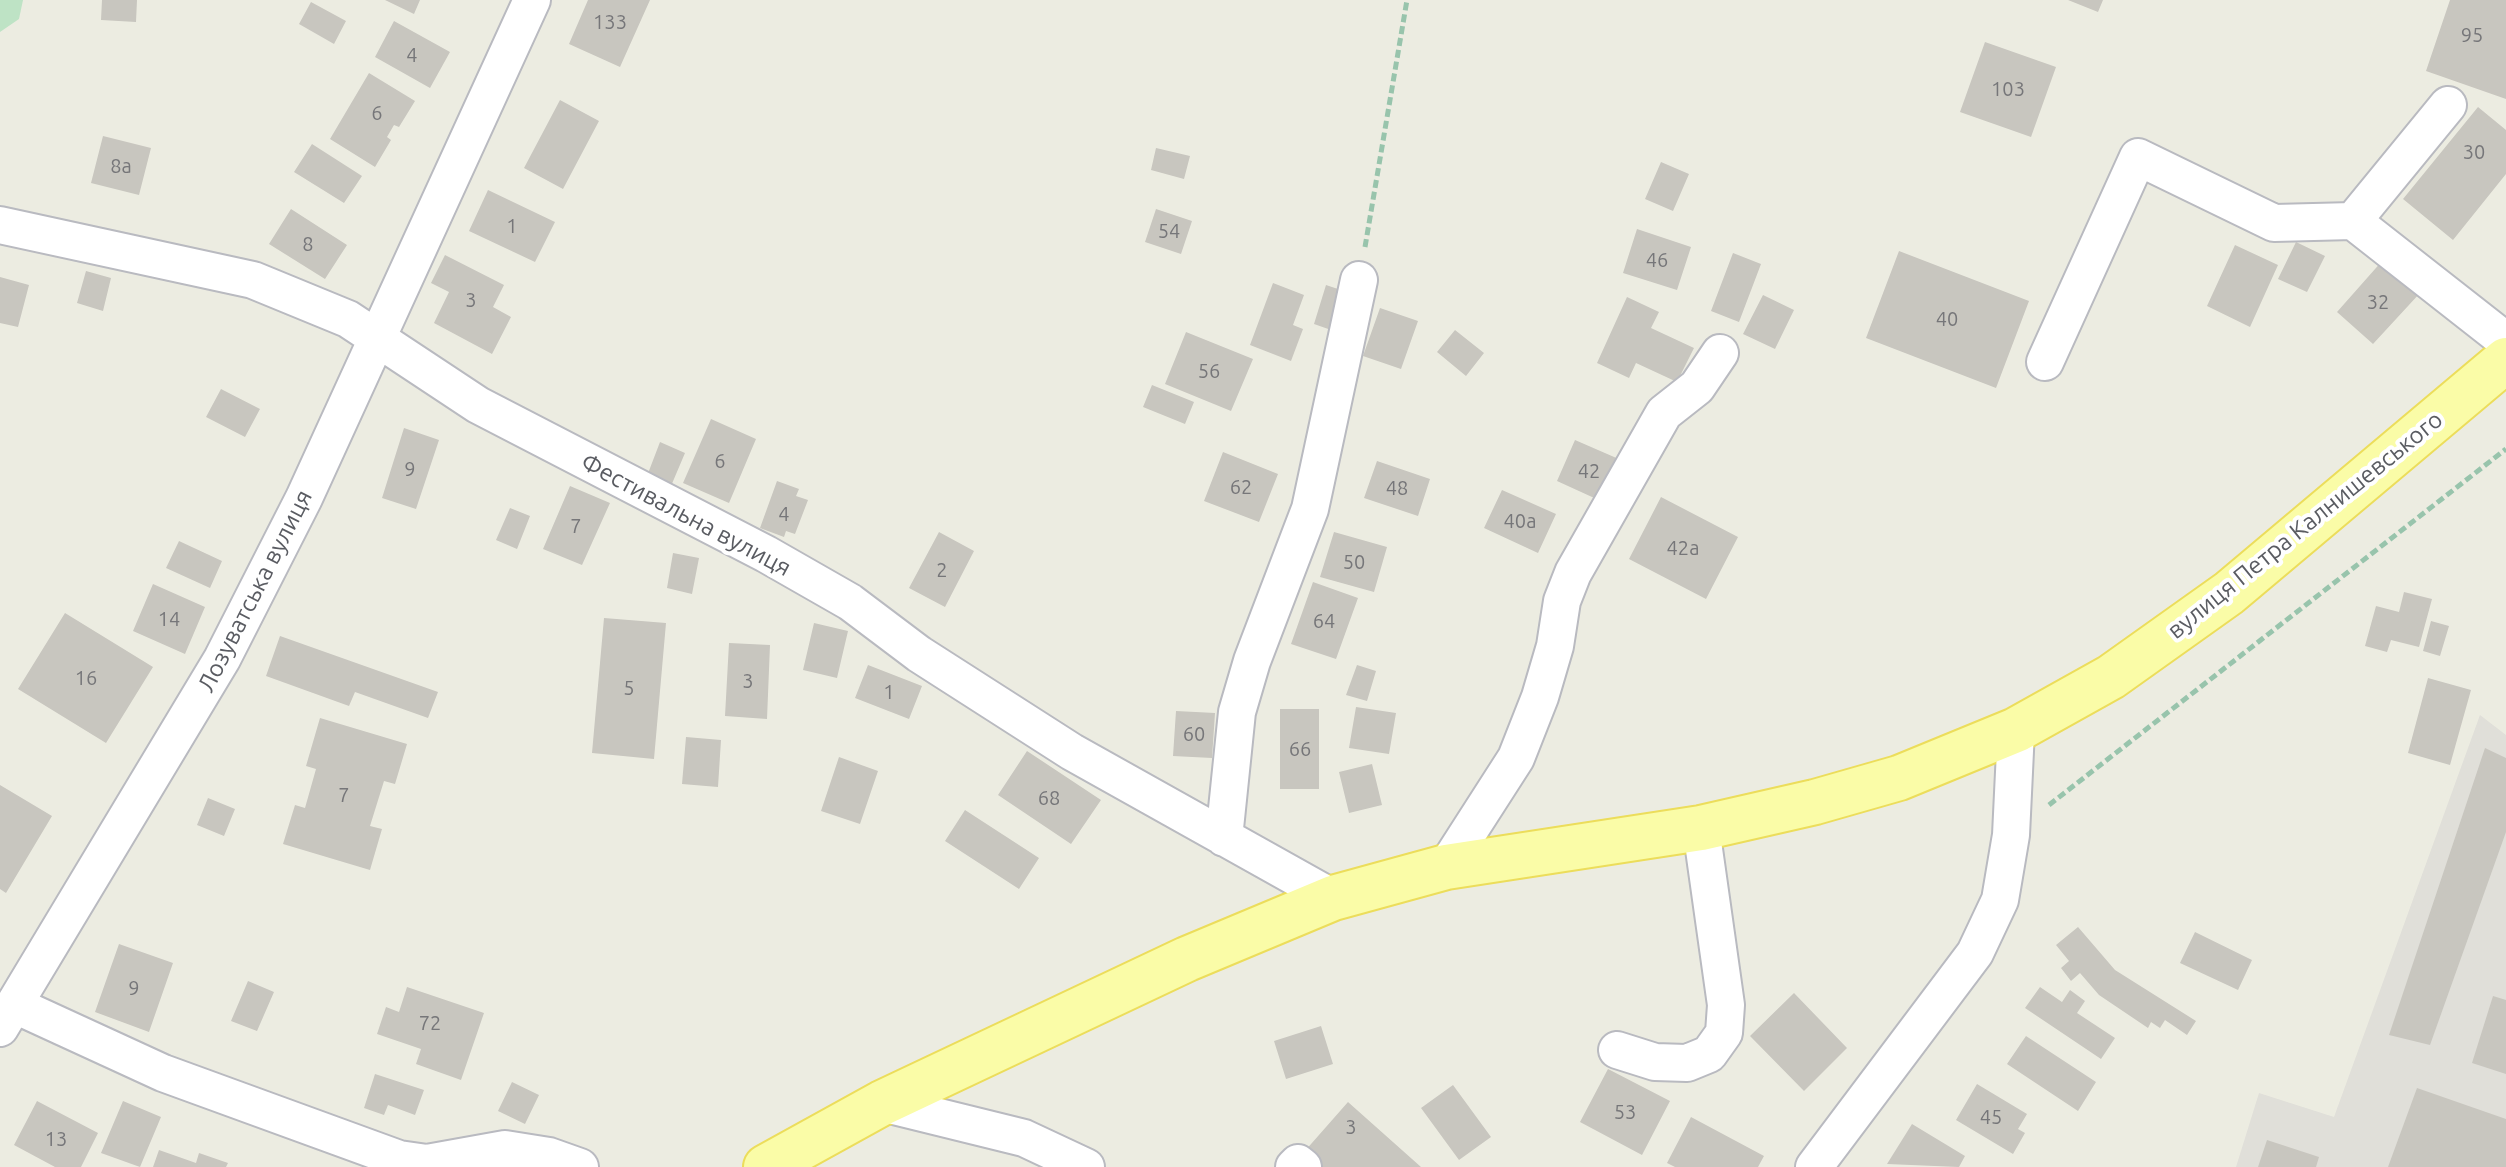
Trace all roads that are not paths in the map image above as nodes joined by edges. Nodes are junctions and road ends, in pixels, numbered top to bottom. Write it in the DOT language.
graph roads {
  1 [pos="532,0"];
  2 [pos="2448,105"];
  3 [pos="2353,221"];
  4 [pos="0,225"];
  5 [pos="1359,280"];
  6 [pos="378,338"];
  7 [pos="2506,341"];
  8 [pos="1720,353"];
  9 [pos="2506,360"];
  10 [pos="2045,362"];
  11 [pos="2016,730"];
  12 [pos="1701,828"];
  13 [pos="1224,838"];
  14 [pos="1446,867"];
  15 [pos="1333,898"];
  16 [pos="7,1016"];
  17 [pos="1617,1050"];
  18 [pos="882,1103"];
  19 [pos="580,1167"];
  20 [pos="766,1167"];
  21 [pos="1086,1167"];
  22 [pos="1294,1167"];
  23 [pos="1303,1167"];
  24 [pos="1814,1167"];
  1 -- 6 [label="street, Лозуватська вулиця"];
  2 -- 3 [label="street"];
  3 -- 7 [label="street"];
  3 -- 10 [label="street"];
  4 -- 6 [label="street, Фестивальна вулиця"];
  5 -- 13 [label="street"];
  6 -- 13 [label="street, Фестивальна вулиця"];
  6 -- 16 [label="street, Лозуватська вулиця"];
  8 -- 14 [label="street"];
  9 -- 11 [label="main road, вулиця Петра Калнишевського"];
  11 -- 12 [label="main road, вулиця Петра Калнишевського"];
  11 -- 24 [label="street"];
  12 -- 14 [label="main road, вулиця Петра Калнишевського"];
  12 -- 17 [label="street"];
  13 -- 15 [label="street, Фестивальна вулиця"];
  14 -- 15 [label="main road, вулиця Петра Калнишевського"];
  15 -- 18 [label="main road, вулиця Петра Калнишевського"];
  16 -- 19 [label="street"];
  18 -- 20 [label="main road, вулиця Петра Калнишевського"];
  18 -- 21 [label="street"];
  22 -- 23 [label="street"];
}
